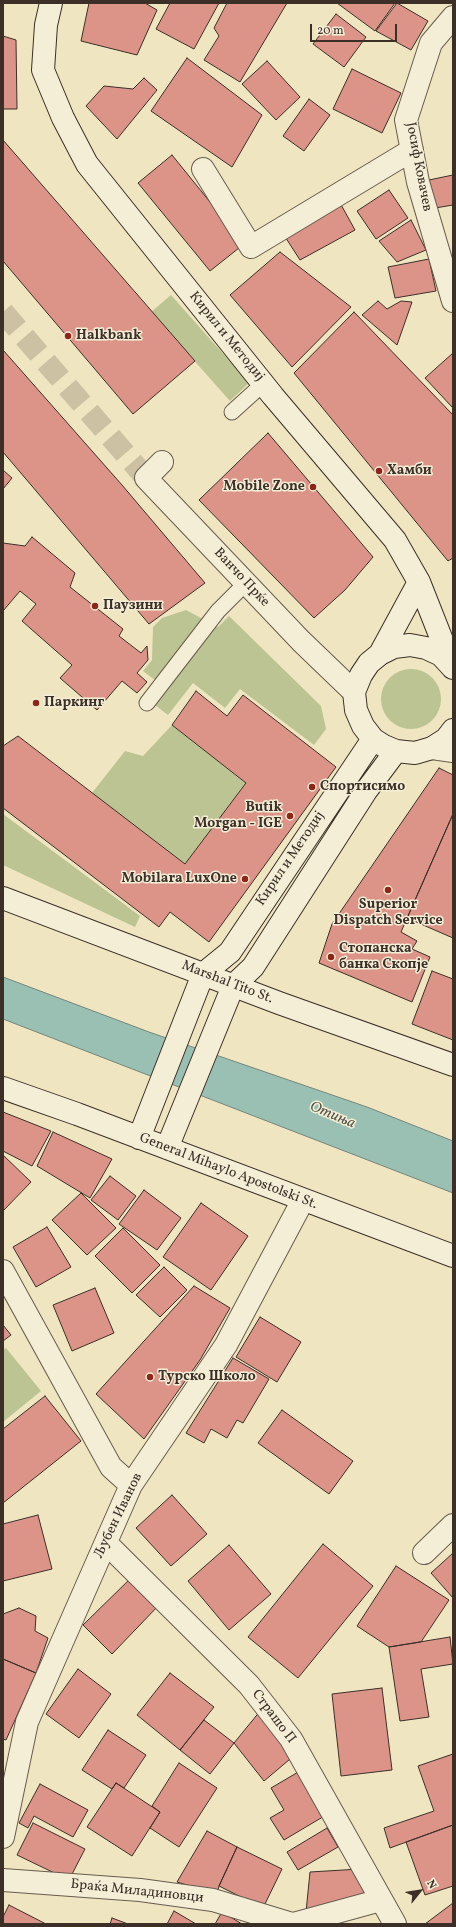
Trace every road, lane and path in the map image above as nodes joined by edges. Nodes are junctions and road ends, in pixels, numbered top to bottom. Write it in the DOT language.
graph roads {
  1 [pos="51,3"];
  2 [pos="453,17"];
  3 [pos="412,150"];
  4 [pos="203,168"];
  5 [pos="453,301"];
  6 [pos="263,384"];
  7 [pos="232,412"];
  8 [pos="159,458"];
  9 [pos="419,582"];
  10 [pos="246,583"];
  11 [pos="380,654"];
  12 [pos="453,667"];
  13 [pos="354,692"];
  14 [pos="147,703"];
  15 [pos="453,730"];
  16 [pos="373,739"];
  17 [pos="442,749"];
  18 [pos="396,751"];
  19 [pos="3,898"];
  20 [pos="230,952"];
  21 [pos="172,962"];
  22 [pos="253,967"];
  23 [pos="203,974"];
  24 [pos="233,986"];
  25 [pos="279,1003"];
  26 [pos="453,1065"];
  27 [pos="3,1088"];
  28 [pos="139,1138"];
  29 [pos="167,1148"];
  30 [pos="303,1200"];
  31 [pos="453,1256"];
  32 [pos="3,1271"];
  33 [pos="131,1485"];
  34 [pos="453,1525"];
  35 [pos="106,1543"];
  36 [pos="424,1553"];
  37 [pos="3,1837"];
  38 [pos="3,1880"];
  39 [pos="381,1900"];
  40 [pos="292,1924"];
  41 [pos="395,1924"];
  1 -- 6 [label="street, Кирил и Методиј"];
  2 -- 3 [label="street, Јосиф Ковачев"];
  3 -- 4 [label="street"];
  3 -- 5 [label="street, Јосиф Ковачев"];
  6 -- 7 [label="lane"];
  6 -- 9 [label="street, Кирил и Методиј"];
  8 -- 10 [label="street, Ванчо Прќе"];
  9 -- 11 [label="street"];
  9 -- 12 [label="street, Кирил и Методиј"];
  10 -- 13 [label="street, Ванчо Прќе"];
  10 -- 14 [label="lane"];
  11 -- 12 [label="street"];
  11 -- 13 [label="street"];
  13 -- 16 [label="street"];
  15 -- 17 [label="street"];
  16 -- 18 [label="street"];
  16 -- 20 [label="street, Кирил и Методиј"];
  17 -- 18 [label="street"];
  18 -- 22 [label="street, Кирил и Методиј"];
  19 -- 21 [label="street, Marshal Tito St."];
  20 -- 21 [label="street"];
  20 -- 23 [label="street, Кирил и Методиј"];
  21 -- 23 [label="street, Marshal Tito St."];
  22 -- 24 [label="street, Кирил и Методиј"];
  22 -- 25 [label="street"];
  23 -- 24 [label="street, Marshal Tito St."];
  23 -- 28 [label="street"];
  24 -- 25 [label="street, Marshal Tito St."];
  24 -- 29 [label="street"];
  25 -- 26 [label="street, Marshal Tito St."];
  27 -- 28 [label="street, General Mihaylo Apostolski St."];
  28 -- 29 [label="street, General Mihaylo Apostolski St."];
  29 -- 30 [label="street, General Mihaylo Apostolski St."];
  30 -- 31 [label="street, General Mihaylo Apostolski St."];
  30 -- 33 [label="street, Љубен Иванов"];
  32 -- 33 [label="street"];
  33 -- 35 [label="street, Љубен Иванов"];
  34 -- 36 [label="street"];
  35 -- 37 [label="street, Љубен Иванов"];
  35 -- 39 [label="street, Страшо П"];
  38 -- 40 [label="street, Браќа Миладиновци"];
  39 -- 40 [label="street, Браќа Миладиновци"];
  39 -- 41 [label="street, Страшо П"];
}
